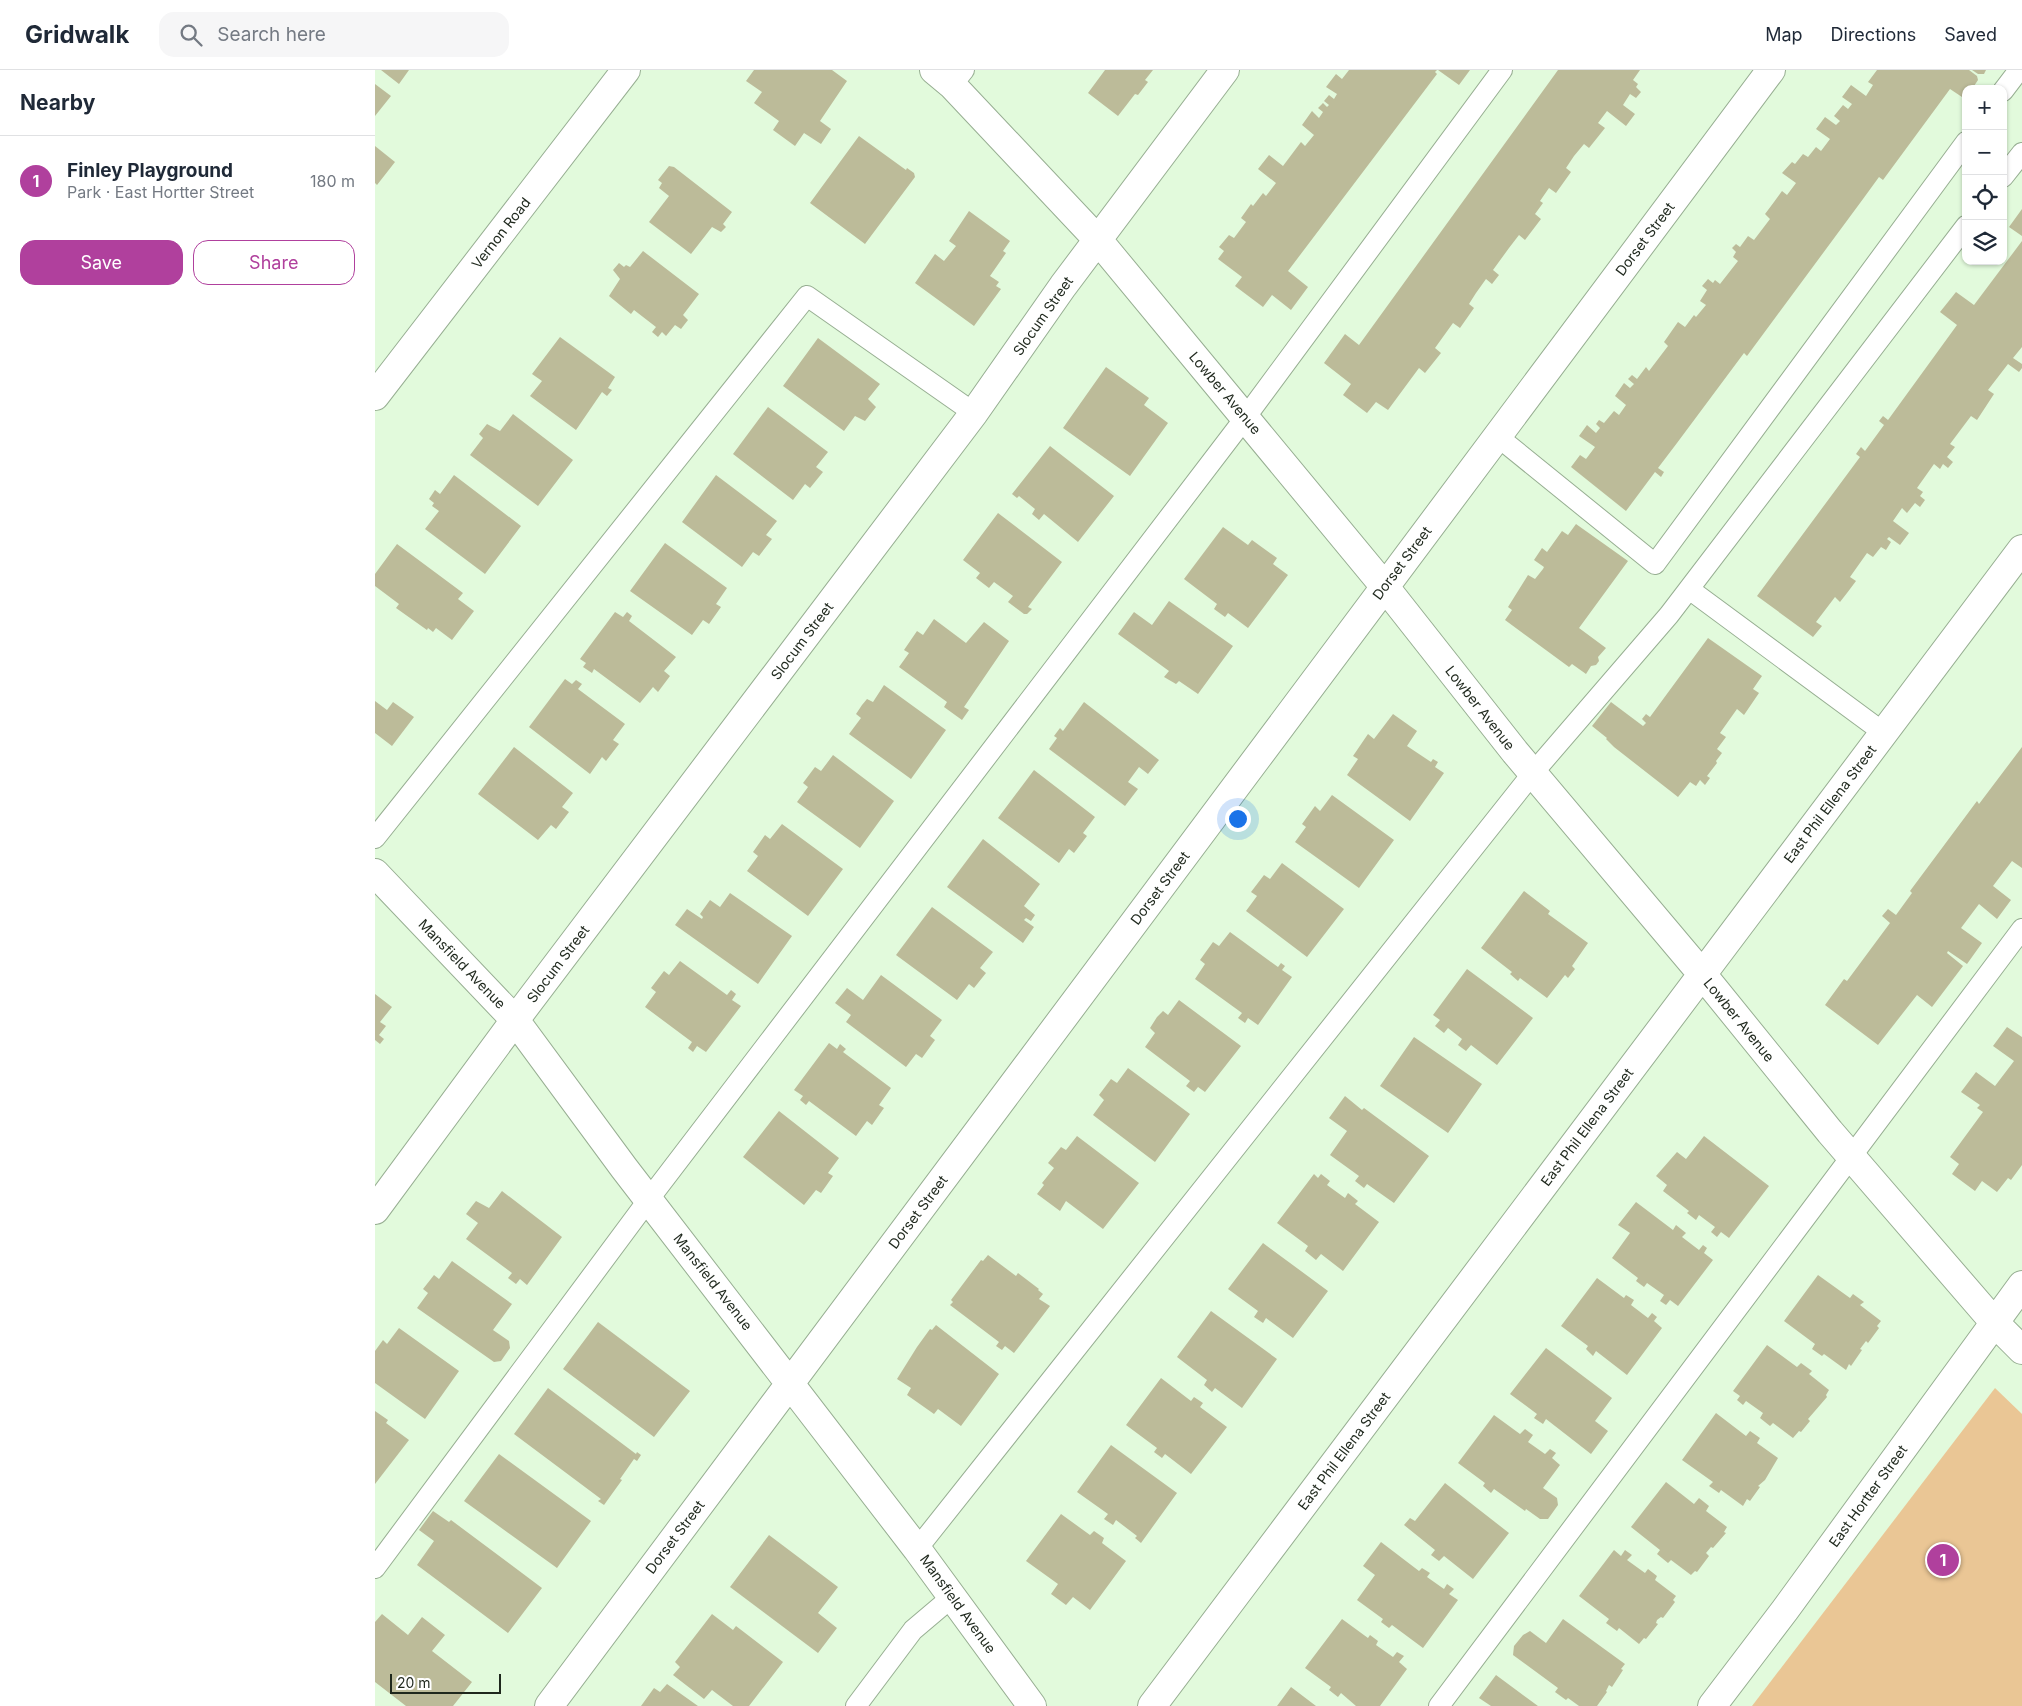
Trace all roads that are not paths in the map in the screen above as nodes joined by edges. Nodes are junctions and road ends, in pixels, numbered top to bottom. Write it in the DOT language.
graph roads {
  1 [pos="626,70"];
  2 [pos="1225,70"];
  3 [pos="1502,70"];
  4 [pos="1771,70"];
  5 [pos="2019,70"];
  6 [pos="950,75"];
  7 [pos="2007,86"];
  8 [pos="1962,147"];
  9 [pos="2022,153"];
  10 [pos="2005,175"];
  11 [pos="1962,231"];
  12 [pos="1098,240"];
  13 [pos="380,380"];
  14 [pos="974,413"];
  15 [pos="1245,418"];
  16 [pos="1497,436"];
  17 [pos="2022,549"];
  18 [pos="1385,587"];
  19 [pos="1689,589"];
  20 [pos="1884,733"];
  21 [pos="1532,774"];
  22 [pos="375,838"];
  23 [pos="375,873"];
  24 [pos="2022,930"];
  25 [pos="1702,974"];
  26 [pos="515,1020"];
  27 [pos="1851,1156"];
  28 [pos="649,1199"];
  29 [pos="375,1210"];
  30 [pos="2022,1285"];
  31 [pos="1994,1322"];
  32 [pos="2022,1350"];
  33 [pos="791,1383"];
  34 [pos="917,1549"];
  35 [pos="375,1568"];
  36 [pos="952,1597"];
  37 [pos="549,1706"];
  38 [pos="856,1706"];
  39 [pos="1032,1706"];
  40 [pos="1153,1706"];
  41 [pos="1439,1706"];
  42 [pos="1712,1706"];
  1 -- 13 [label="street, Vernon Road"];
  2 -- 12 [label="street, Slocum Street"];
  3 -- 15 [label="lane"];
  4 -- 16 [label="street, Dorset Street"];
  5 -- 7 [label="lane"];
  6 -- 12 [label="street, Lowber Avenue"];
  8 -- 16 [label="lane"];
  9 -- 10 [label="lane"];
  11 -- 19 [label="lane"];
  12 -- 14 [label="street, Slocum Street"];
  12 -- 15 [label="street, Lowber Avenue"];
  14 -- 22 [label="lane"];
  14 -- 26 [label="street, Slocum Street"];
  15 -- 18 [label="street, Lowber Avenue"];
  15 -- 28 [label="lane"];
  16 -- 18 [label="street, Dorset Street"];
  17 -- 20 [label="street, East Phil Ellena Street"];
  18 -- 21 [label="street, Lowber Avenue"];
  18 -- 33 [label="street, Dorset Street"];
  19 -- 20 [label="lane"];
  19 -- 21 [label="lane"];
  20 -- 25 [label="street, East Phil Ellena Street"];
  21 -- 25 [label="street, Lowber Avenue"];
  21 -- 34 [label="lane"];
  23 -- 26 [label="street, Mansfield Avenue"];
  24 -- 27 [label="lane"];
  25 -- 27 [label="street, Lowber Avenue"];
  25 -- 40 [label="street, East Phil Ellena Street"];
  26 -- 28 [label="street, Mansfield Avenue"];
  26 -- 29 [label="street, Slocum Street"];
  27 -- 31 [label="street, Lowber Avenue"];
  27 -- 41 [label="lane"];
  28 -- 33 [label="street, Mansfield Avenue"];
  28 -- 35 [label="lane"];
  30 -- 31 [label="street, East Hortter Street"];
  31 -- 32 [label="street, Lowber Avenue"];
  31 -- 42 [label="street, East Hortter Street"];
  33 -- 34 [label="street, Mansfield Avenue"];
  33 -- 37 [label="street, Dorset Street"];
  34 -- 36 [label="street, Mansfield Avenue"];
  36 -- 38 [label="lane"];
  36 -- 39 [label="street, Mansfield Avenue"];
}
